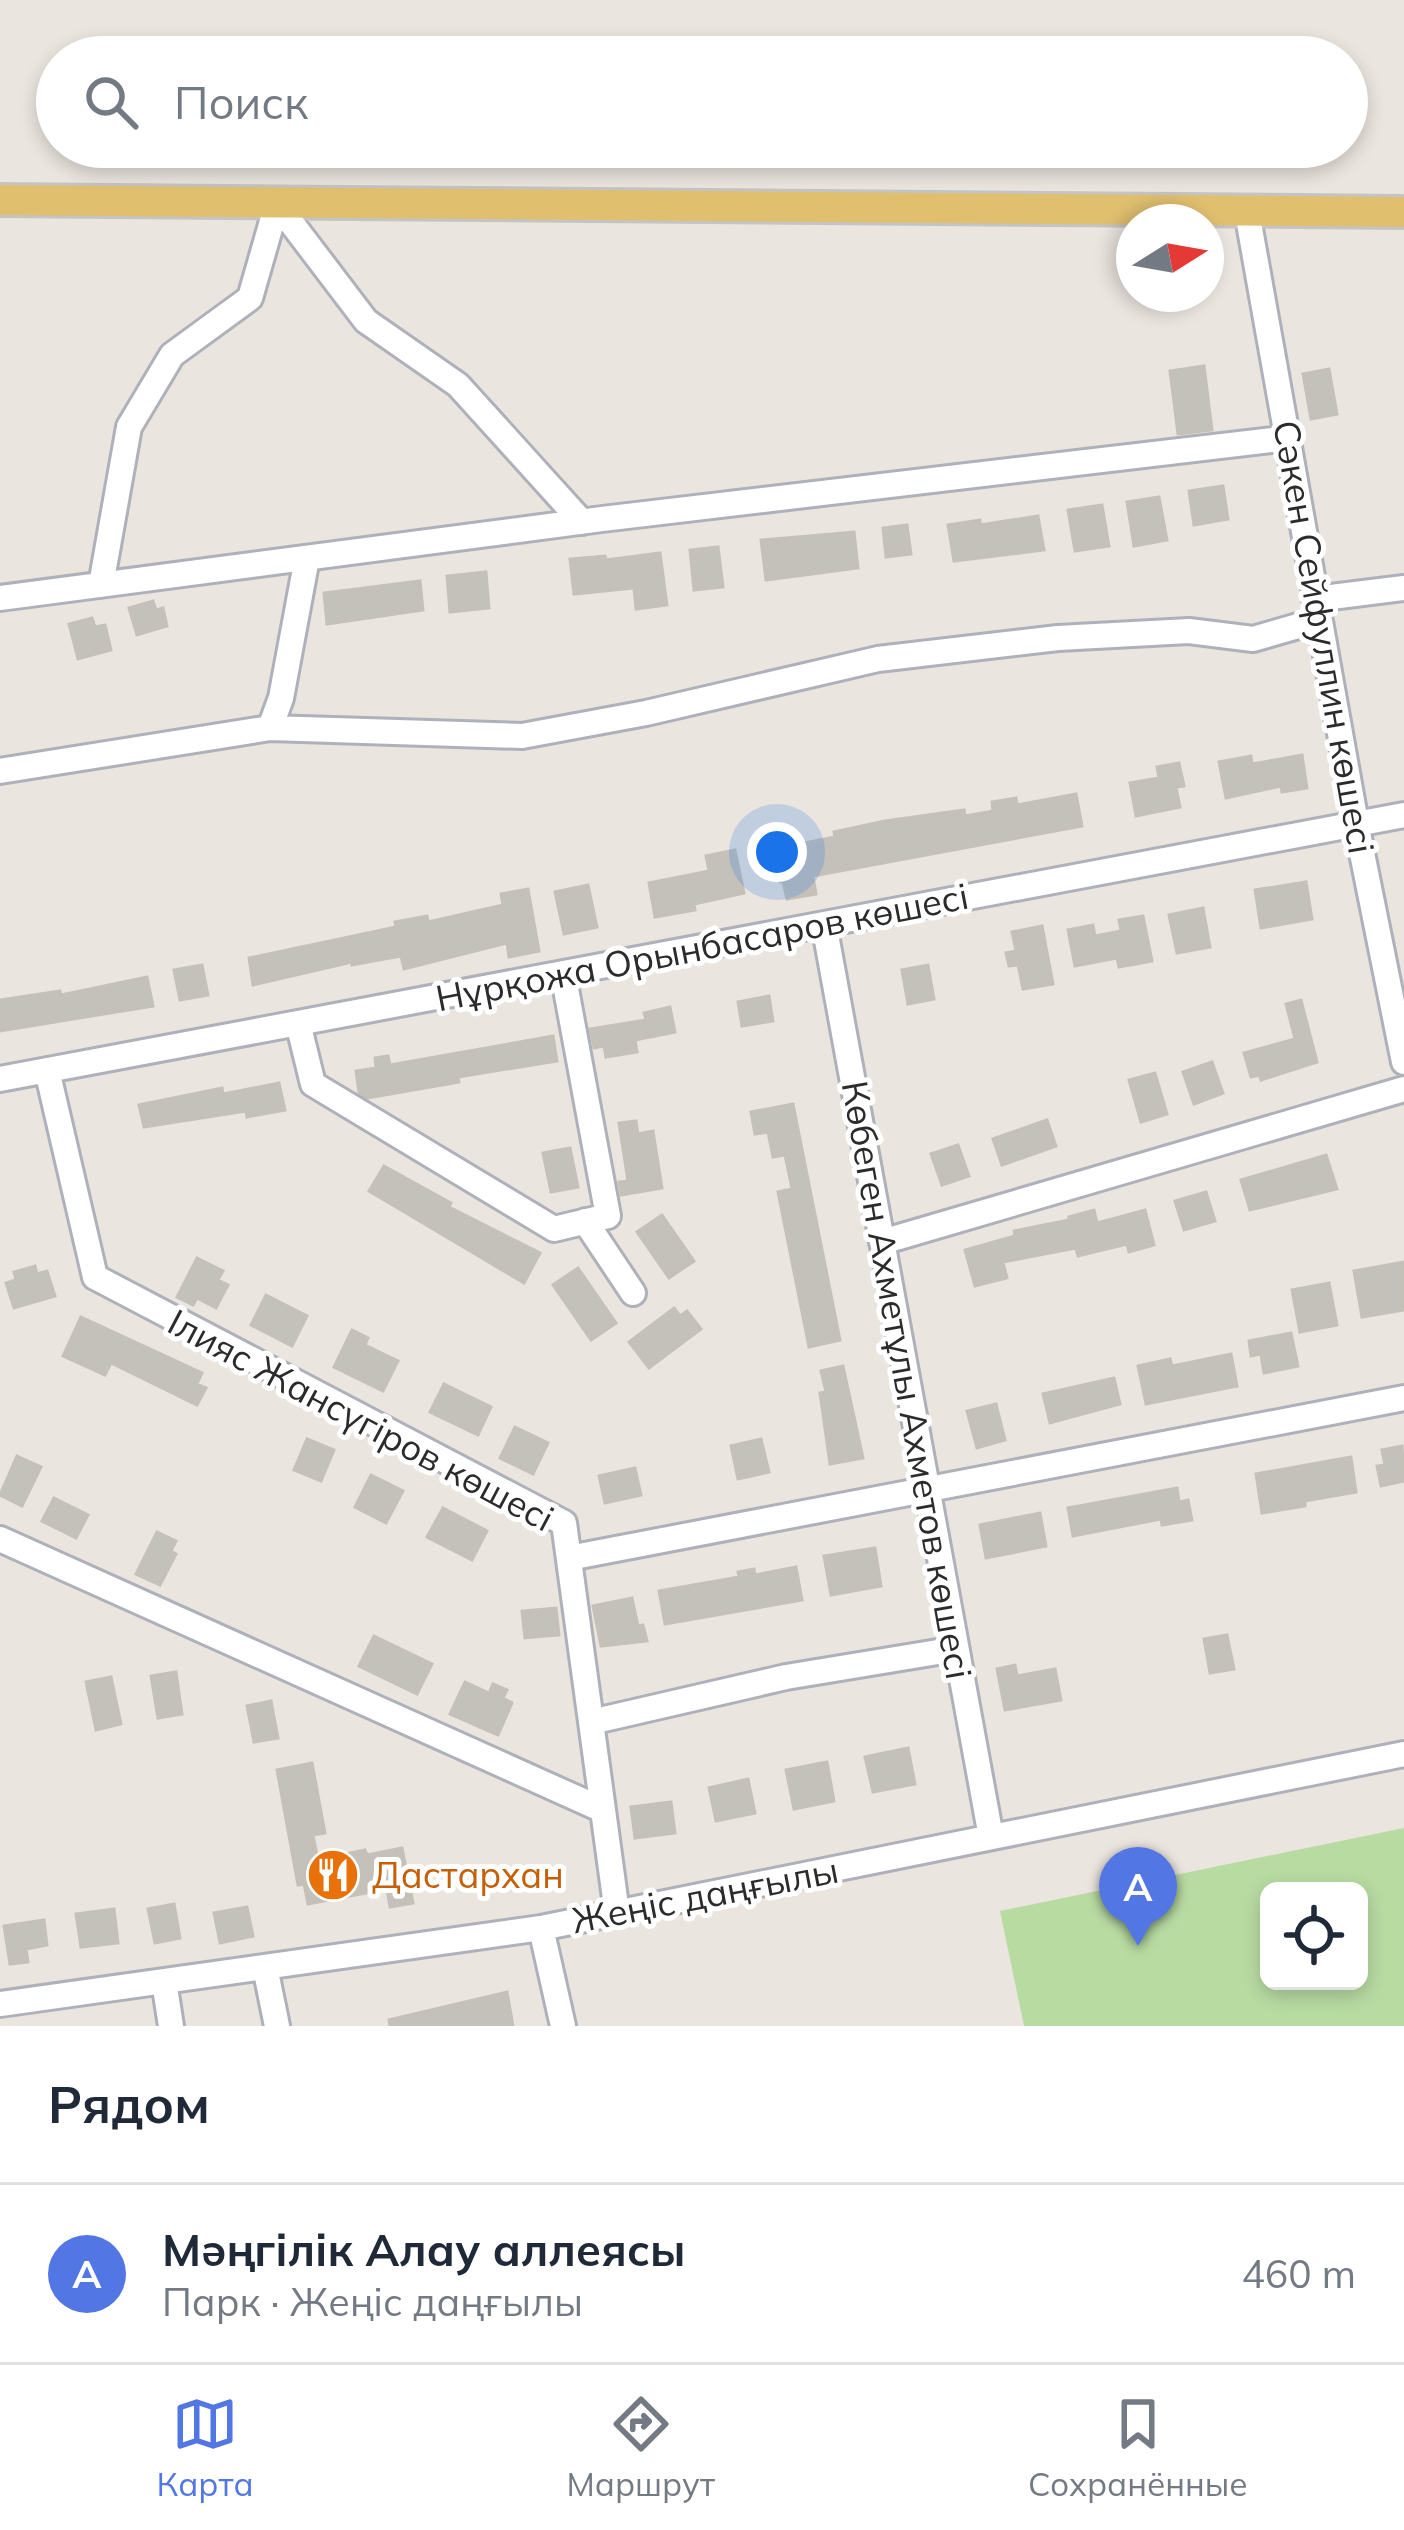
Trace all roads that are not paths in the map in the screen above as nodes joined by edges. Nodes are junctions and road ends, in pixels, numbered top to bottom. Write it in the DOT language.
graph roads {
  1 [pos="0,200"];
  2 [pos="277,204"];
  3 [pos="1247,212"];
  4 [pos="1404,212"];
  5 [pos="1289,438"];
  6 [pos="581,522"];
  7 [pos="308,558"];
  8 [pos="101,585"];
  9 [pos="1404,588"];
  10 [pos="0,598"];
  11 [pos="1317,610"];
  12 [pos="270,728"];
  13 [pos="0,771"];
  14 [pos="1404,815"];
  15 [pos="1356,824"];
  16 [pos="824,923"];
  17 [pos="563,973"];
  18 [pos="1399,1010"];
  19 [pos="298,1023"];
  20 [pos="1404,1062"];
  21 [pos="46,1070"];
  22 [pos="0,1079"];
  23 [pos="1404,1089"];
  24 [pos="585,1221"];
  25 [pos="882,1242"];
  26 [pos="633,1293"];
  27 [pos="1404,1398"];
  28 [pos="928,1490"];
  29 [pos="0,1539"];
  30 [pos="568,1558"];
  31 [pos="956,1649"];
  32 [pos="591,1722"];
  33 [pos="1404,1754"];
  34 [pos="603,1810"];
  35 [pos="991,1837"];
  36 [pos="617,1913"];
  37 [pos="541,1928"];
  38 [pos="265,1967"];
  39 [pos="164,1981"];
  40 [pos="0,2004"];
  41 [pos="171,2026"];
  42 [pos="277,2026"];
  43 [pos="563,2026"];
  1 -- 2 [label="main road"];
  2 -- 3 [label="main road"];
  2 -- 6 [label="street"];
  2 -- 8 [label="street"];
  3 -- 4 [label="main road"];
  3 -- 5 [label="street, Сәкен Сейфуллин көшесі"];
  5 -- 6 [label="street"];
  5 -- 11 [label="street, Сәкен Сейфуллин көшесі"];
  6 -- 7 [label="street"];
  7 -- 8 [label="street"];
  7 -- 12 [label="street"];
  8 -- 10 [label="street"];
  9 -- 11 [label="street"];
  11 -- 12 [label="street"];
  11 -- 15 [label="street, Сәкен Сейфуллин көшесі"];
  12 -- 13 [label="street"];
  14 -- 15 [label="street, Нұрқожа Орынбасаров көшесі"];
  15 -- 16 [label="street, Нұрқожа Орынбасаров көшесі"];
  15 -- 18 [label="street, Сәкен Сейфуллин көшесі"];
  16 -- 17 [label="street, Нұрқожа Орынбасаров көшесі"];
  16 -- 25 [label="street, Көбеген Ахметұлы Ахметов көшесі"];
  17 -- 19 [label="street, Нұрқожа Орынбасаров көшесі"];
  17 -- 24 [label="street"];
  18 -- 20 [label="street, Сәкен Сейфуллин көшесі"];
  19 -- 21 [label="street, Нұрқожа Орынбасаров көшесі"];
  19 -- 24 [label="street"];
  21 -- 22 [label="street, Нұрқожа Орынбасаров көшесі"];
  21 -- 30 [label="street, Ілияс Жансүгіров көшесі"];
  23 -- 25 [label="street"];
  24 -- 26 [label="street"];
  25 -- 28 [label="street, Көбеген Ахметұлы Ахметов көшесі"];
  27 -- 28 [label="street"];
  28 -- 30 [label="street"];
  28 -- 31 [label="street, Көбеген Ахметұлы Ахметов көшесі"];
  29 -- 34 [label="street"];
  30 -- 32 [label="street, Ілияс Жансүгіров көшесі"];
  31 -- 32 [label="street"];
  31 -- 35 [label="street, Көбеген Ахметұлы Ахметов көшесі"];
  32 -- 34 [label="street, Ілияс Жансүгіров көшесі"];
  33 -- 35 [label="street, Жеңіс даңғылы"];
  34 -- 36 [label="street, Ілияс Жансүгіров көшесі"];
  35 -- 36 [label="street, Жеңіс даңғылы"];
  36 -- 37 [label="street, Жеңіс даңғылы"];
  37 -- 38 [label="street, Жеңіс даңғылы"];
  37 -- 43 [label="street"];
  38 -- 39 [label="street, Жеңіс даңғылы"];
  38 -- 42 [label="street"];
  39 -- 40 [label="street, Жеңіс даңғылы"];
  39 -- 41 [label="street"];
}
